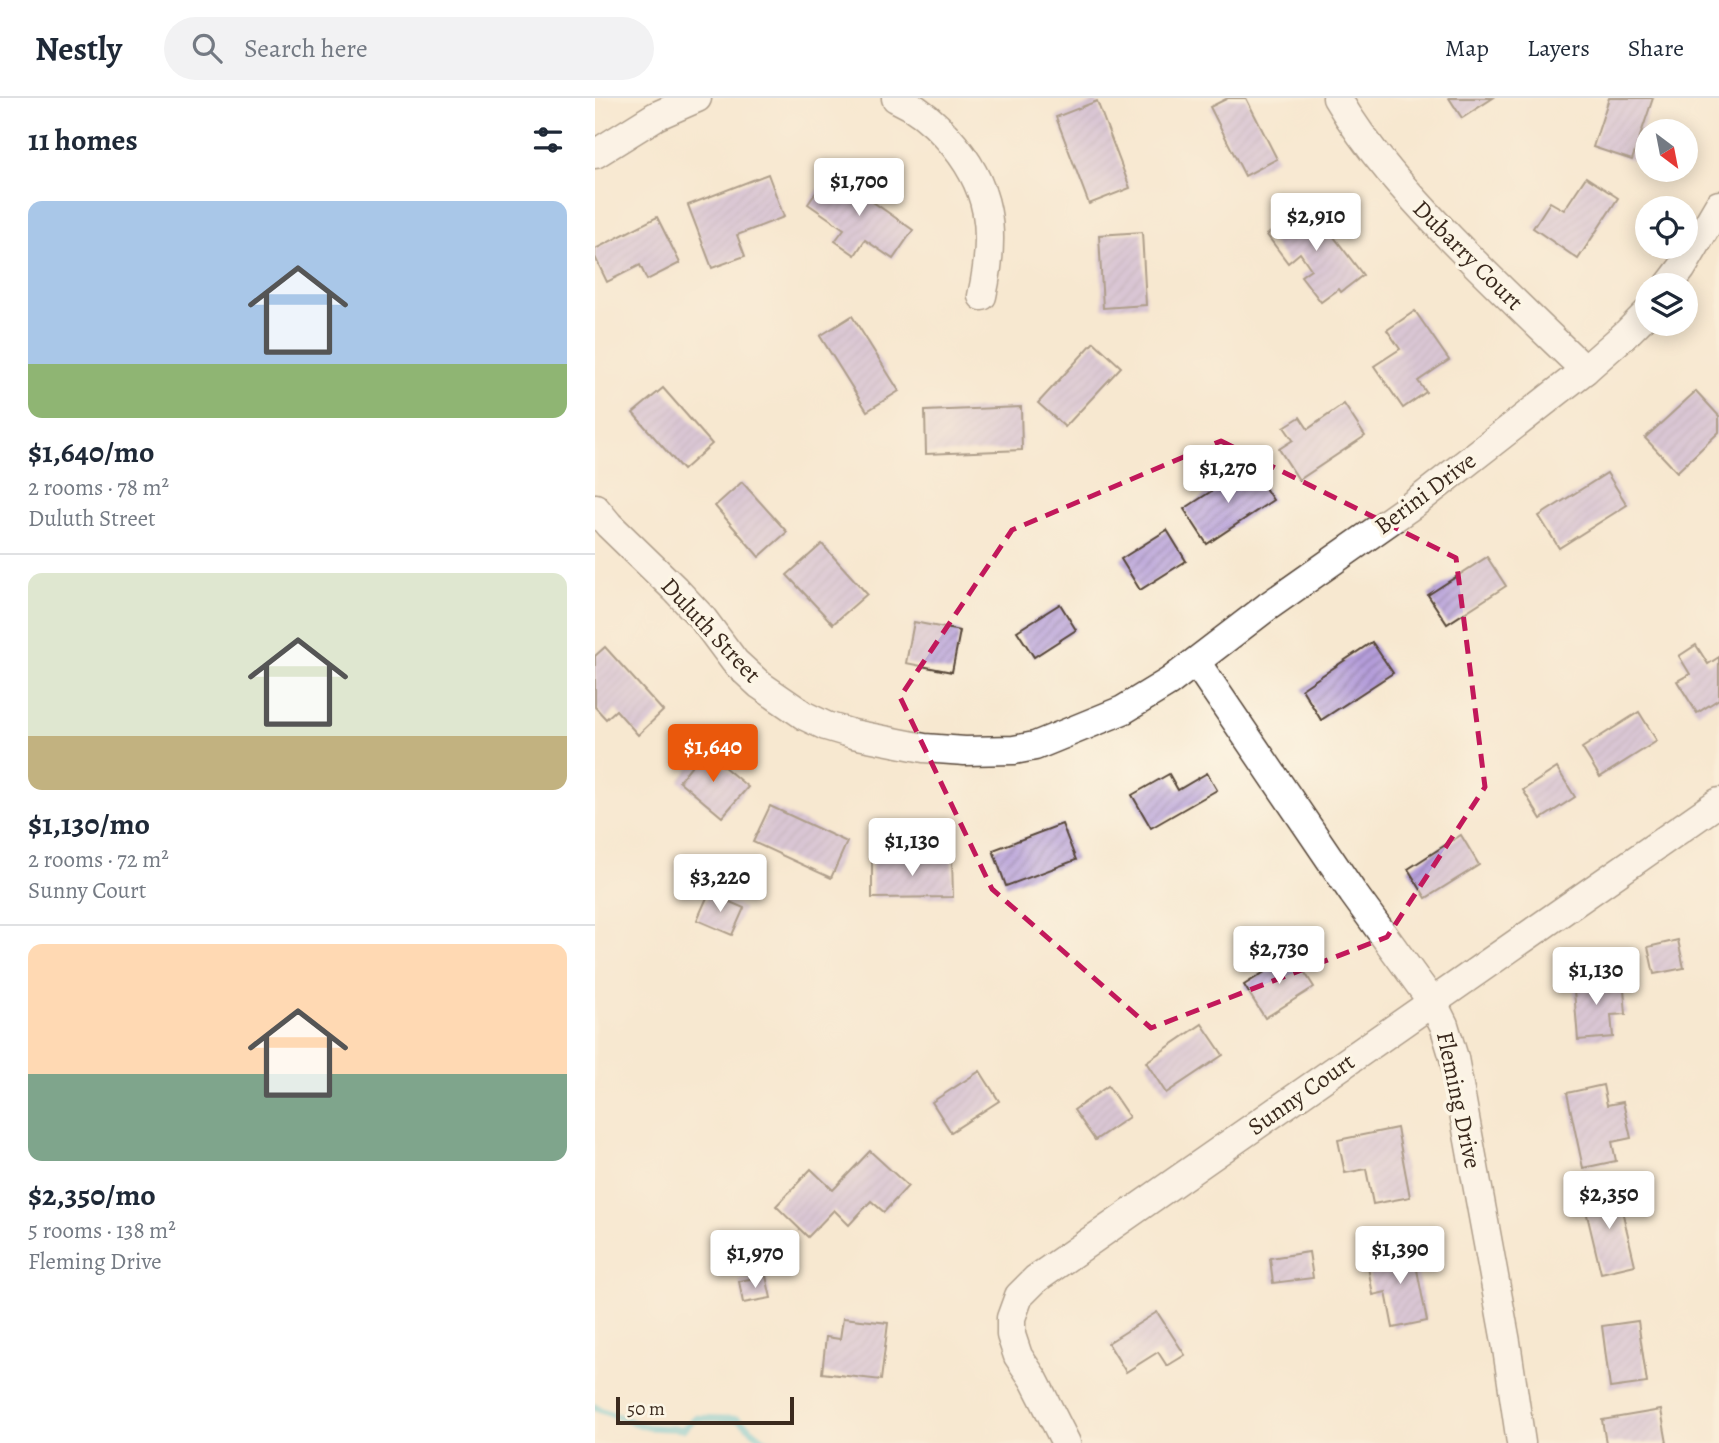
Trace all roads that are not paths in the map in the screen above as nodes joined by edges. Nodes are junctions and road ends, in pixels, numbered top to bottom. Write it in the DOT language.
graph roads {
  1 [pos="697,98"];
  2 [pos="896,98"];
  3 [pos="1337,98"];
  4 [pos="595,154"];
  5 [pos="1719,205"];
  6 [pos="1678,273"];
  7 [pos="982,296"];
  8 [pos="1635,325"];
  9 [pos="1585,370"];
  10 [pos="595,508"];
  11 [pos="1196,662"];
  12 [pos="1719,802"];
  13 [pos="1433,1003"];
  14 [pos="1066,1443"];
  15 [pos="1521,1443"];
  1 -- 4 [label="street"];
  2 -- 7 [label="street"];
  3 -- 9 [label="street, Dubarry Court"];
  5 -- 6 [label="street"];
  8 -- 9 [label="street, Berini Drive"];
  9 -- 11 [label="street, Berini Drive"];
  10 -- 11 [label="street, Duluth Street"];
  11 -- 13 [label="street, Fleming Drive"];
  12 -- 13 [label="street, Sunny Court"];
  13 -- 14 [label="street, Sunny Court"];
  13 -- 15 [label="street, Fleming Drive"];
}
